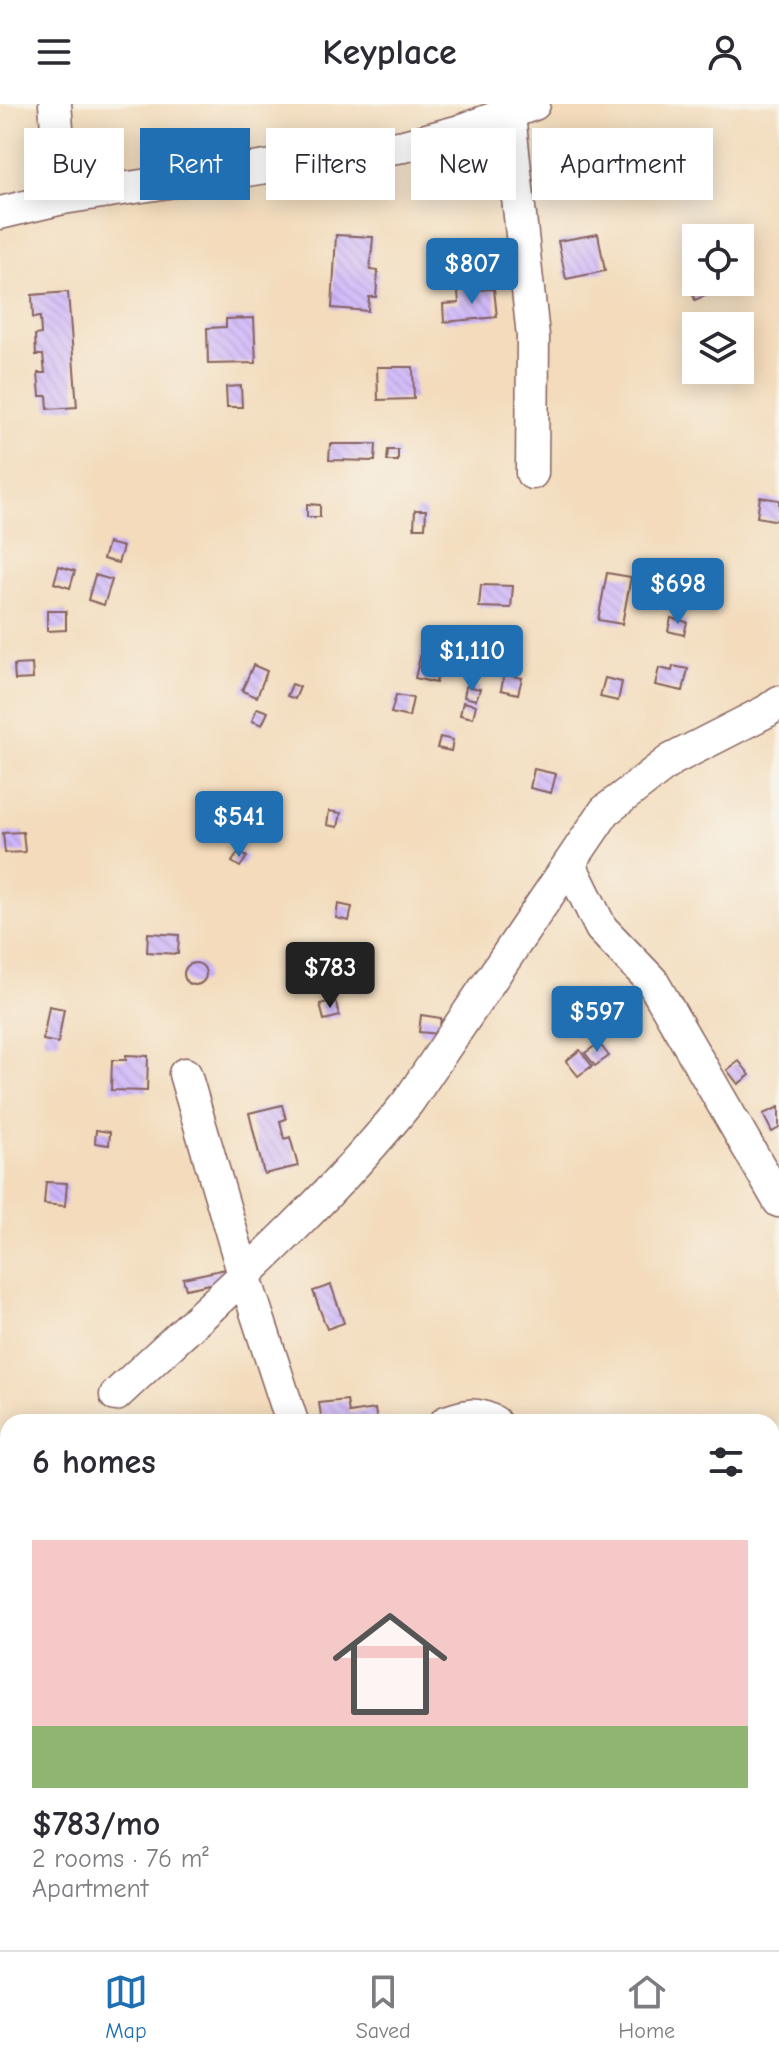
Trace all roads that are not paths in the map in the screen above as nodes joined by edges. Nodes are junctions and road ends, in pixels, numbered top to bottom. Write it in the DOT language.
graph roads {
  1 [pos="55,104"];
  2 [pos="522,109"];
  3 [pos="57,128"];
  4 [pos="124,189"];
  5 [pos="55,200"];
  6 [pos="0,213"];
  7 [pos="532,473"];
  8 [pos="779,702"];
  9 [pos="570,865"];
  10 [pos="185,1074"];
  11 [pos="779,1201"];
  12 [pos="244,1275"];
  13 [pos="116,1395"];
  14 [pos="289,1414"];
  1 -- 3 [label="street"];
  2 -- 4 [label="street"];
  2 -- 7 [label="street"];
  5 -- 6 [label="street"];
  8 -- 9 [label="street"];
  9 -- 11 [label="street"];
  9 -- 12 [label="street"];
  10 -- 12 [label="street"];
  12 -- 13 [label="street"];
  12 -- 14 [label="street"];
}
